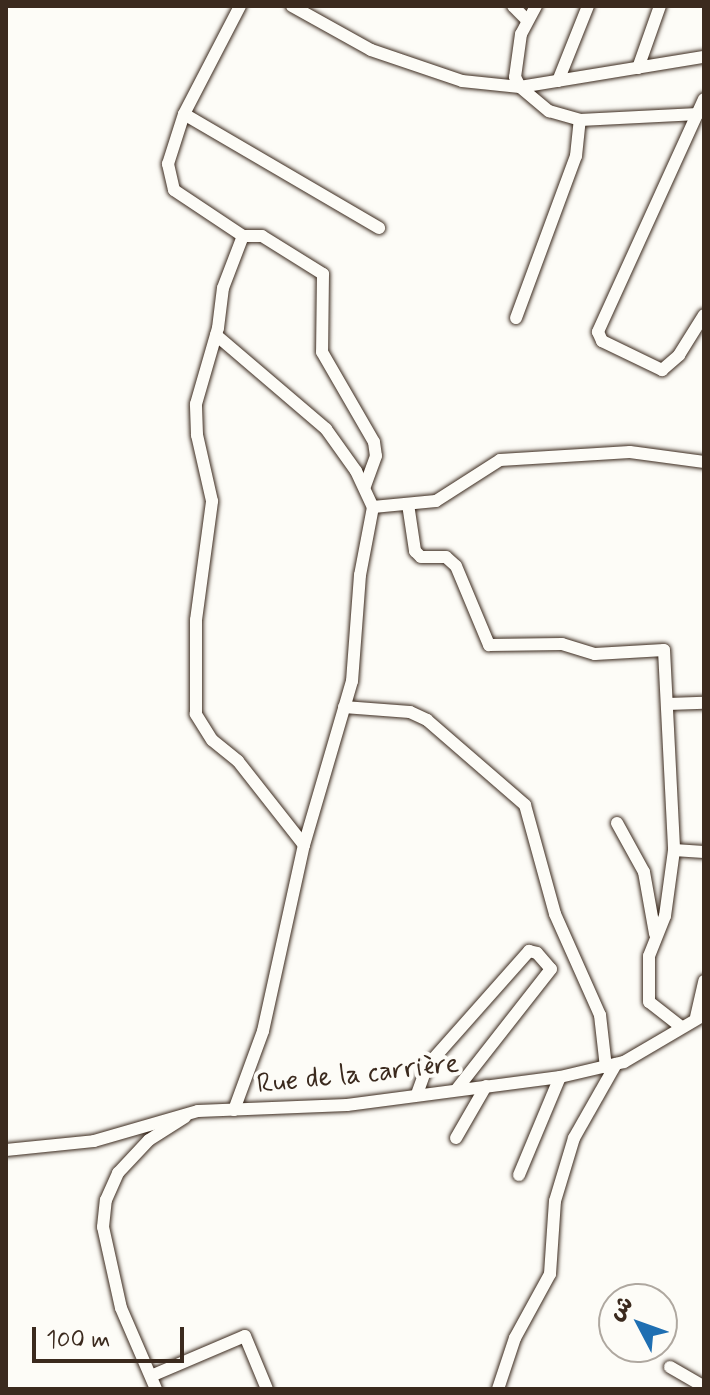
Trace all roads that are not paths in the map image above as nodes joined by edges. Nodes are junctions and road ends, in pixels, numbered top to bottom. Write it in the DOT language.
graph roads {
  1 [pos="240,6"];
  2 [pos="292,6"];
  3 [pos="513,6"];
  4 [pos="536,6"];
  5 [pos="588,6"];
  6 [pos="660,6"];
  7 [pos="527,20"];
  8 [pos="704,57"];
  9 [pos="638,68"];
  10 [pos="558,81"];
  11 [pos="520,87"];
  12 [pos="704,99"];
  13 [pos="184,114"];
  14 [pos="698,114"];
  15 [pos="580,120"];
  16 [pos="379,228"];
  17 [pos="243,236"];
  18 [pos="704,315"];
  19 [pos="516,318"];
  20 [pos="216,335"];
  21 [pos="704,462"];
  22 [pos="365,486"];
  23 [pos="408,504"];
  24 [pos="373,507"];
  25 [pos="704,703"];
  26 [pos="668,704"];
  27 [pos="344,707"];
  28 [pos="617,823"];
  29 [pos="304,845"];
  30 [pos="674,850"];
  31 [pos="704,852"];
  32 [pos="655,934"];
  33 [pos="704,981"];
  34 [pos="700,1016"];
  35 [pos="680,1026"];
  36 [pos="611,1066"];
  37 [pos="560,1077"];
  38 [pos="486,1086"];
  39 [pos="457,1089"];
  40 [pos="417,1094"];
  41 [pos="234,1110"];
  42 [pos="200,1111"];
  43 [pos="456,1138"];
  44 [pos="6,1150"];
  45 [pos="519,1175"];
  46 [pos="670,1367"];
  47 [pos="151,1376"];
  48 [pos="704,1387"];
  49 [pos="156,1389"];
  50 [pos="267,1389"];
  51 [pos="498,1389"];
  1 -- 13 [label="street"];
  2 -- 11 [label="street"];
  3 -- 7 [label="street"];
  4 -- 7 [label="street"];
  5 -- 10 [label="street"];
  6 -- 9 [label="street"];
  7 -- 11 [label="street"];
  8 -- 9 [label="street"];
  9 -- 10 [label="street"];
  10 -- 11 [label="street"];
  11 -- 15 [label="street"];
  12 -- 14 [label="street"];
  13 -- 16 [label="street"];
  13 -- 17 [label="street"];
  14 -- 15 [label="street"];
  14 -- 18 [label="street"];
  15 -- 19 [label="street"];
  17 -- 20 [label="street"];
  17 -- 22 [label="street"];
  20 -- 22 [label="street"];
  20 -- 29 [label="street"];
  21 -- 23 [label="street"];
  22 -- 24 [label="street"];
  23 -- 24 [label="street"];
  23 -- 26 [label="street"];
  24 -- 27 [label="street"];
  25 -- 26 [label="street"];
  26 -- 30 [label="street"];
  27 -- 29 [label="street"];
  27 -- 36 [label="street"];
  28 -- 32 [label="street"];
  29 -- 41 [label="street"];
  30 -- 31 [label="street"];
  30 -- 32 [label="street"];
  32 -- 35 [label="street"];
  33 -- 34 [label="street"];
  34 -- 35 [label="street, Rue de la carrière"];
  35 -- 36 [label="street, Rue de la carrière"];
  36 -- 37 [label="street, Rue de la carrière"];
  36 -- 51 [label="street"];
  37 -- 38 [label="street, Rue de la carrière"];
  37 -- 45 [label="street"];
  38 -- 39 [label="street, Rue de la carrière"];
  38 -- 43 [label="street"];
  39 -- 40 [label="street, Rue de la carrière"];
  39 -- 40 [label="street"];
  40 -- 41 [label="street, Rue de la carrière"];
  41 -- 42 [label="street, Rue de la carrière"];
  42 -- 44 [label="street, Rue de la carrière"];
  42 -- 47 [label="street"];
  46 -- 48 [label="street"];
  47 -- 49 [label="street"];
  47 -- 50 [label="street"];
}
